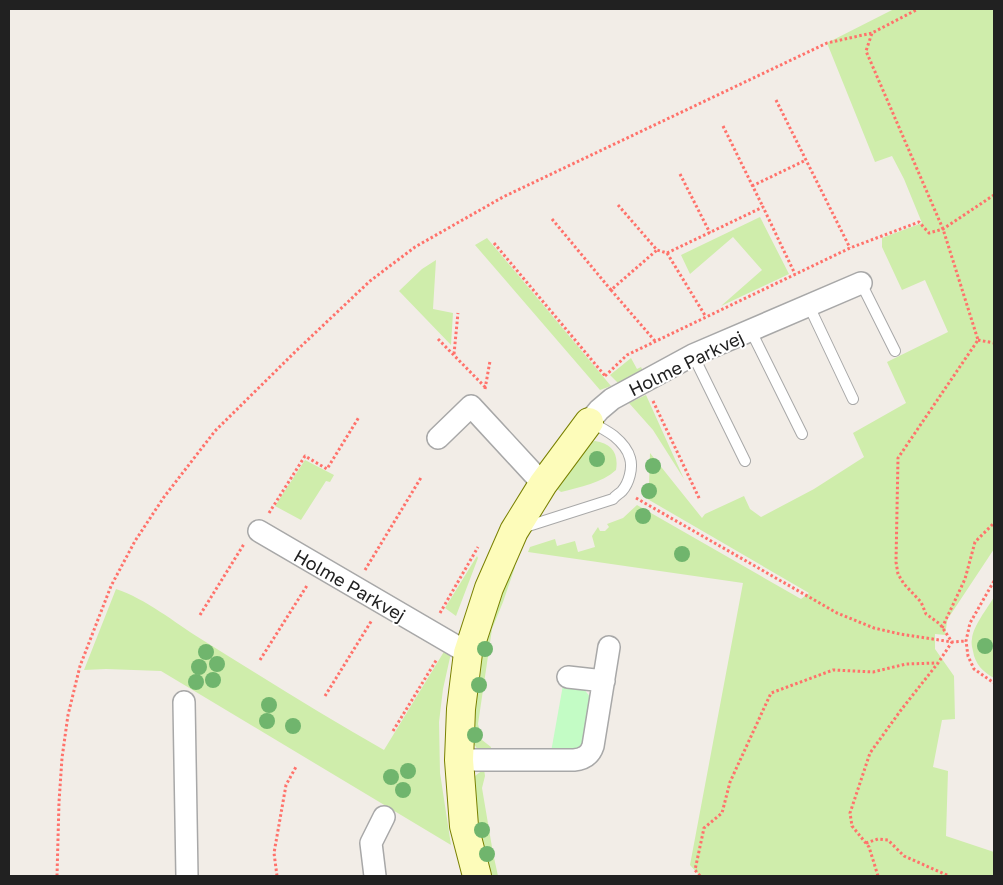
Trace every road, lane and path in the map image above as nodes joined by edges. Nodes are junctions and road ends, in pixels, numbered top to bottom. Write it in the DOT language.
graph roads {
  1 [pos="918,9"];
  2 [pos="872,33"];
  3 [pos="776,100"];
  4 [pos="724,126"];
  5 [pos="806,160"];
  6 [pos="680,174"];
  7 [pos="752,186"];
  8 [pos="994,194"];
  9 [pos="618,205"];
  10 [pos="762,207"];
  11 [pos="552,219"];
  12 [pos="943,229"];
  13 [pos="710,233"];
  14 [pos="494,243"];
  15 [pos="850,248"];
  16 [pos="657,250"];
  17 [pos="667,253"];
  18 [pos="795,274"];
  19 [pos="861,283"];
  20 [pos="612,290"];
  21 [pos="809,306"];
  22 [pos="458,313"];
  23 [pos="706,317"];
  24 [pos="751,331"];
  25 [pos="438,338"];
  26 [pos="978,340"];
  27 [pos="655,341"];
  28 [pos="994,343"];
  29 [pos="895,351"];
  30 [pos="454,355"];
  31 [pos="694,356"];
  32 [pos="605,376"];
  33 [pos="644,382"];
  34 [pos="486,388"];
  35 [pos="621,395"];
  36 [pos="853,399"];
  37 [pos="359,417"];
  38 [pos="589,422"];
  39 [pos="802,434"];
  40 [pos="438,438"];
  41 [pos="745,460"];
  42 [pos="422,476"];
  43 [pos="543,484"];
  44 [pos="622,491"];
  45 [pos="700,500"];
  46 [pos="994,523"];
  47 [pos="259,531"];
  48 [pos="514,531"];
  49 [pos="481,542"];
  50 [pos="319,566"];
  51 [pos="994,581"];
  52 [pos="354,587"];
  53 [pos="382,603"];
  54 [pos="200,615"];
  55 [pos="942,628"];
  56 [pos="966,641"];
  57 [pos="449,642"];
  58 [pos="952,642"];
  59 [pos="609,647"];
  60 [pos="260,660"];
  61 [pos="938,663"];
  62 [pos="568,677"];
  63 [pos="604,681"];
  64 [pos="994,684"];
  65 [pos="325,696"];
  66 [pos="184,702"];
  67 [pos="393,731"];
  68 [pos="460,760"];
  69 [pos="297,765"];
  70 [pos="384,817"];
  71 [pos="866,843"];
  72 [pos="57,876"];
  73 [pos="187,876"];
  74 [pos="276,876"];
  75 [pos="375,876"];
  76 [pos="477,876"];
  77 [pos="700,876"];
  78 [pos="878,876"];
  79 [pos="950,876"];
  1 -- 2 [label="path"];
  2 -- 12 [label="path"];
  2 -- 72 [label="path"];
  3 -- 5 [label="path"];
  4 -- 7 [label="path"];
  5 -- 7 [label="path"];
  5 -- 15 [label="path"];
  6 -- 13 [label="path"];
  7 -- 10 [label="path"];
  8 -- 12 [label="path"];
  9 -- 16 [label="path"];
  10 -- 13 [label="path"];
  10 -- 18 [label="path"];
  11 -- 20 [label="path"];
  12 -- 15 [label="path"];
  12 -- 26 [label="path"];
  13 -- 17 [label="path"];
  14 -- 32 [label="path"];
  15 -- 18 [label="path"];
  16 -- 17 [label="path"];
  16 -- 20 [label="path"];
  17 -- 23 [label="path"];
  18 -- 23 [label="path"];
  19 -- 21 [label="street, Holme Parkvej"];
  19 -- 29 [label="lane"];
  20 -- 27 [label="path"];
  21 -- 24 [label="street, Holme Parkvej"];
  21 -- 36 [label="lane"];
  22 -- 30 [label="path"];
  23 -- 27 [label="path"];
  24 -- 31 [label="street, Holme Parkvej"];
  24 -- 39 [label="lane"];
  25 -- 30 [label="path"];
  26 -- 28 [label="path"];
  26 -- 55 [label="path"];
  27 -- 32 [label="path"];
  30 -- 34 [label="path"];
  31 -- 33 [label="street, Holme Parkvej"];
  31 -- 41 [label="lane"];
  32 -- 35 [label="path"];
  33 -- 35 [label="street, Holme Parkvej"];
  33 -- 45 [label="path"];
  35 -- 38 [label="street, Holme Parkvej"];
  37 -- 47 [label="path"];
  38 -- 43 [label="street, Holme Parkvej"];
  38 -- 44 [label="lane"];
  40 -- 43 [label="street"];
  42 -- 52 [label="path"];
  43 -- 48 [label="street, Holme Parkvej"];
  44 -- 48 [label="lane"];
  44 -- 58 [label="path"];
  46 -- 55 [label="path"];
  47 -- 50 [label="street, Holme Parkvej"];
  47 -- 54 [label="path"];
  48 -- 57 [label="street, Holme Parkvej"];
  49 -- 57 [label="path"];
  50 -- 52 [label="street, Holme Parkvej"];
  50 -- 60 [label="path"];
  51 -- 56 [label="path"];
  52 -- 53 [label="street, Holme Parkvej"];
  53 -- 57 [label="street, Holme Parkvej"];
  53 -- 65 [label="path"];
  55 -- 58 [label="path"];
  56 -- 58 [label="path"];
  56 -- 64 [label="path"];
  57 -- 67 [label="path"];
  57 -- 68 [label="street, Holme Parkvej"];
  58 -- 61 [label="path"];
  59 -- 63 [label="street"];
  61 -- 71 [label="path"];
  61 -- 77 [label="path"];
  62 -- 63 [label="street"];
  63 -- 68 [label="street"];
  66 -- 73 [label="street"];
  68 -- 76 [label="street, Holme Parkvej"];
  69 -- 74 [label="path"];
  70 -- 75 [label="street"];
  71 -- 78 [label="path"];
  71 -- 79 [label="path"];
}
